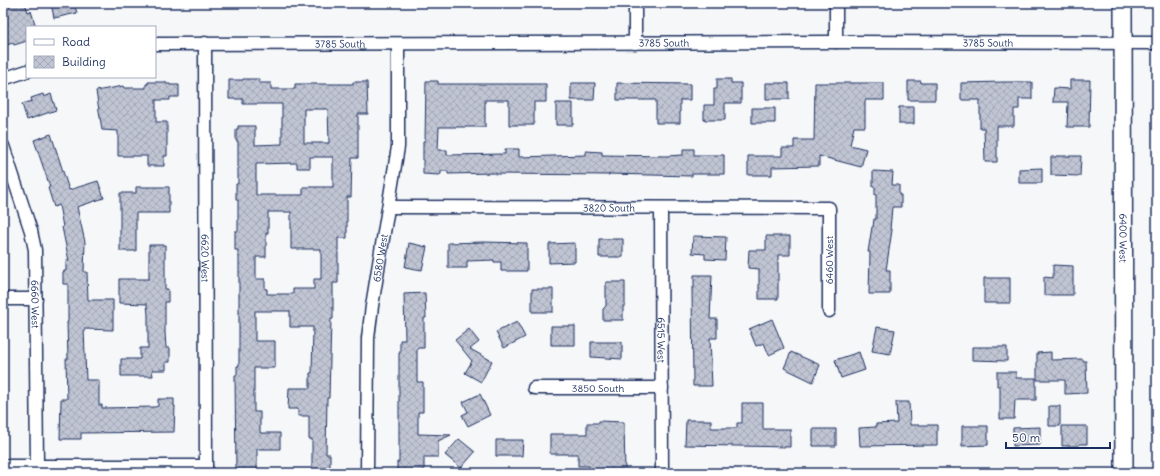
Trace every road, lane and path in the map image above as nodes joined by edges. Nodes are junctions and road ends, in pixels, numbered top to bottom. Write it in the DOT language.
graph roads {
  1 [pos="635,3"];
  2 [pos="836,3"];
  3 [pos="1123,3"];
  4 [pos="836,42"];
  5 [pos="205,43"];
  6 [pos="635,43"];
  7 [pos="1123,43"];
  8 [pos="1157,43"];
  9 [pos="156,44"];
  10 [pos="398,44"];
  11 [pos="26,71"];
  12 [pos="3,79"];
  13 [pos="3,146"];
  14 [pos="389,208"];
  15 [pos="661,208"];
  16 [pos="829,208"];
  17 [pos="3,299"];
  18 [pos="36,299"];
  19 [pos="829,312"];
  20 [pos="534,388"];
  21 [pos="662,388"];
  22 [pos="3,466"];
  23 [pos="37,466"];
  24 [pos="206,470"];
  25 [pos="367,473"];
  26 [pos="662,473"];
  27 [pos="1124,473"];
  1 -- 6 [label="street"];
  2 -- 4 [label="street"];
  3 -- 7 [label="street, 6400 West"];
  4 -- 6 [label="street, 3785 South"];
  4 -- 7 [label="street, 3785 South"];
  5 -- 9 [label="street, 3785 South"];
  5 -- 10 [label="street, 3785 South"];
  5 -- 24 [label="street, 6620 West"];
  6 -- 10 [label="street, 3785 South"];
  7 -- 8 [label="street, 3785 South"];
  7 -- 27 [label="street, 6400 West"];
  10 -- 14 [label="street, 6580 West"];
  11 -- 12 [label="street"];
  13 -- 18 [label="street, 6660 West"];
  14 -- 15 [label="street, 3820 South"];
  14 -- 25 [label="street, 6580 West"];
  15 -- 16 [label="street, 3820 South"];
  15 -- 21 [label="street, 6515 West"];
  16 -- 19 [label="street, 6460 West"];
  17 -- 18 [label="street"];
  18 -- 23 [label="street, 6660 West"];
  20 -- 21 [label="street, 3850 South"];
  21 -- 26 [label="street, 6515 West"];
  22 -- 23 [label="street"];
  23 -- 24 [label="street"];
}
